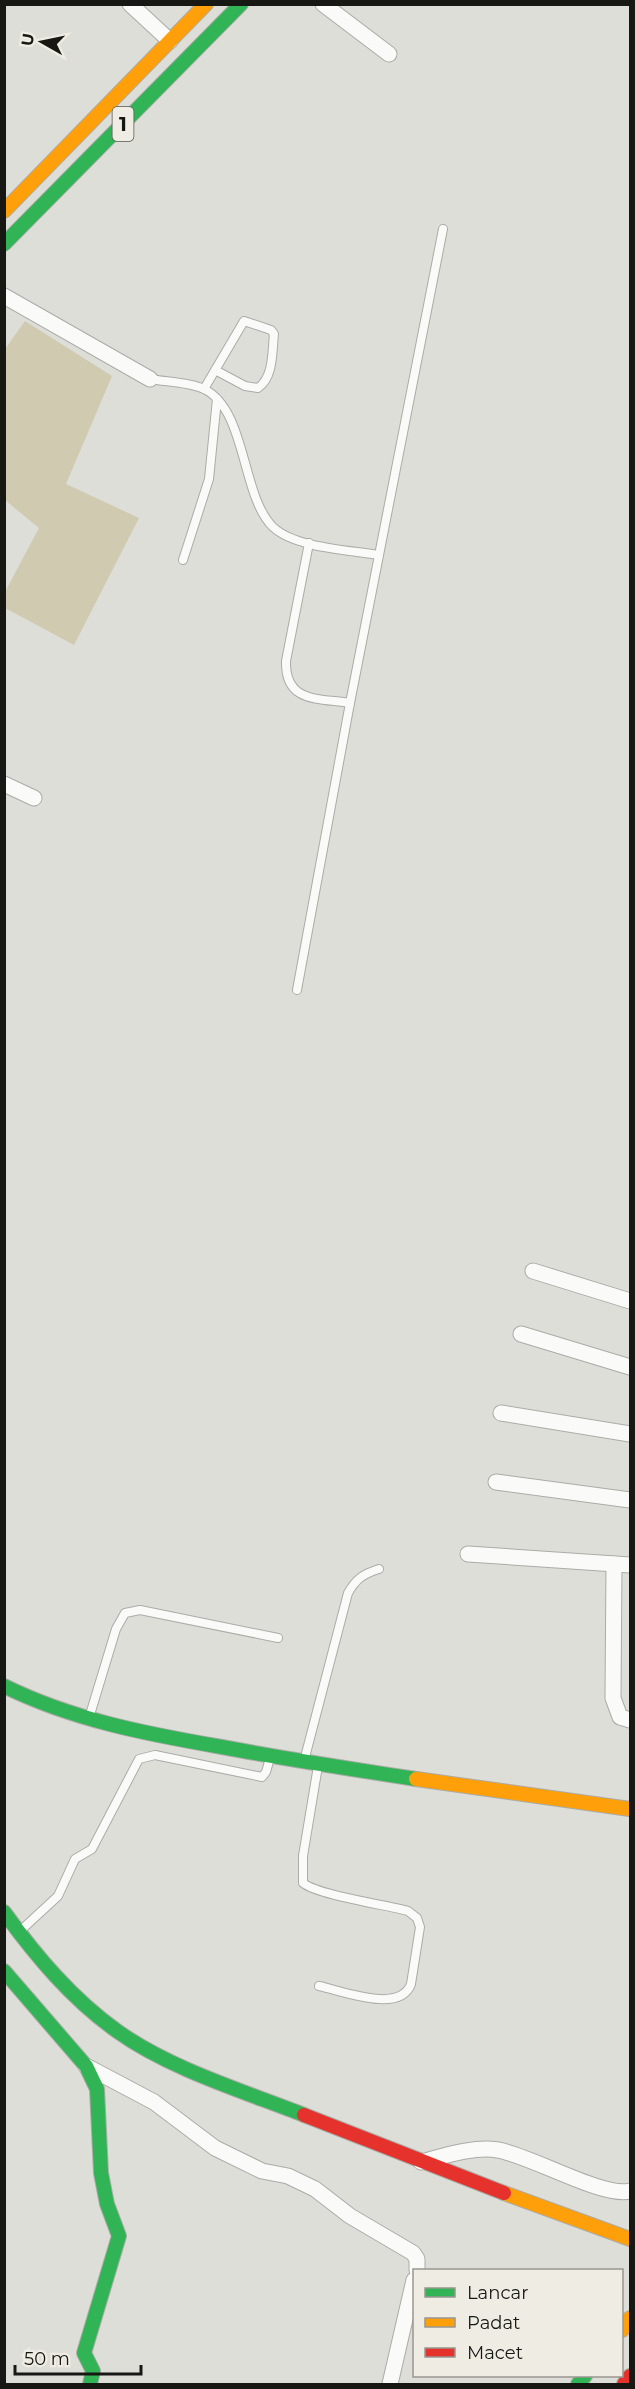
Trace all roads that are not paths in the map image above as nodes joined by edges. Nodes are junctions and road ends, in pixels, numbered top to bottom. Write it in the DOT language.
graph roads {
  1 [pos="130,4"];
  2 [pos="206,4"];
  3 [pos="241,4"];
  4 [pos="323,4"];
  5 [pos="170,41"];
  6 [pos="389,54"];
  7 [pos="4,211"];
  8 [pos="443,229"];
  9 [pos="4,244"];
  10 [pos="4,296"];
  11 [pos="215,370"];
  12 [pos="150,379"];
  13 [pos="204,389"];
  14 [pos="217,399"];
  15 [pos="309,543"];
  16 [pos="379,555"];
  17 [pos="183,560"];
  18 [pos="350,703"];
  19 [pos="4,784"];
  20 [pos="34,798"];
  21 [pos="297,990"];
  22 [pos="533,1271"];
  23 [pos="630,1301"];
  24 [pos="521,1334"];
  25 [pos="630,1367"];
  26 [pos="501,1413"];
  27 [pos="630,1434"];
  28 [pos="496,1482"];
  29 [pos="630,1500"];
  30 [pos="468,1554"];
  31 [pos="614,1564"];
  32 [pos="630,1565"];
  33 [pos="379,1569"];
  34 [pos="278,1638"];
  35 [pos="4,1686"];
  36 [pos="89,1719"];
  37 [pos="630,1720"];
  38 [pos="270,1756"];
  39 [pos="304,1762"];
  40 [pos="318,1765"];
  41 [pos="630,1809"];
  42 [pos="4,1912"];
  43 [pos="18,1933"];
  44 [pos="4,1971"];
  45 [pos="319,1986"];
  46 [pos="86,2066"];
  47 [pos="418,2162"];
  48 [pos="630,2191"];
  49 [pos="630,2239"];
  50 [pos="417,2269"];
  51 [pos="413,2284"];
  52 [pos="630,2376"];
  53 [pos="90,2385"];
  54 [pos="390,2385"];
  55 [pos="624,2385"];
  1 -- 5 [label="street"];
  2 -- 5 [label="main road, 1"];
  3 -- 9 [label="main road, 1"];
  4 -- 6 [label="street"];
  5 -- 7 [label="main road, 1"];
  8 -- 16 [label="lane"];
  10 -- 12 [label="street"];
  11 -- 11 [label="lane"];
  11 -- 13 [label="lane"];
  12 -- 13 [label="lane"];
  13 -- 14 [label="lane"];
  14 -- 15 [label="lane"];
  14 -- 17 [label="lane"];
  15 -- 16 [label="lane"];
  15 -- 18 [label="lane"];
  16 -- 18 [label="lane"];
  18 -- 21 [label="lane"];
  19 -- 20 [label="street"];
  22 -- 23 [label="street"];
  24 -- 25 [label="street"];
  26 -- 27 [label="street"];
  28 -- 29 [label="street"];
  30 -- 31 [label="street"];
  31 -- 32 [label="street"];
  31 -- 37 [label="street"];
  33 -- 39 [label="lane"];
  34 -- 36 [label="lane"];
  35 -- 36 [label="main road"];
  36 -- 38 [label="main road"];
  38 -- 39 [label="main road"];
  38 -- 43 [label="lane"];
  39 -- 40 [label="main road"];
  40 -- 41 [label="main road"];
  40 -- 45 [label="lane"];
  42 -- 43 [label="main road"];
  43 -- 47 [label="main road"];
  44 -- 46 [label="main road"];
  46 -- 50 [label="street"];
  46 -- 53 [label="main road"];
  47 -- 48 [label="street"];
  47 -- 49 [label="main road"];
  51 -- 54 [label="street"];
  52 -- 55 [label="main road"];
}
